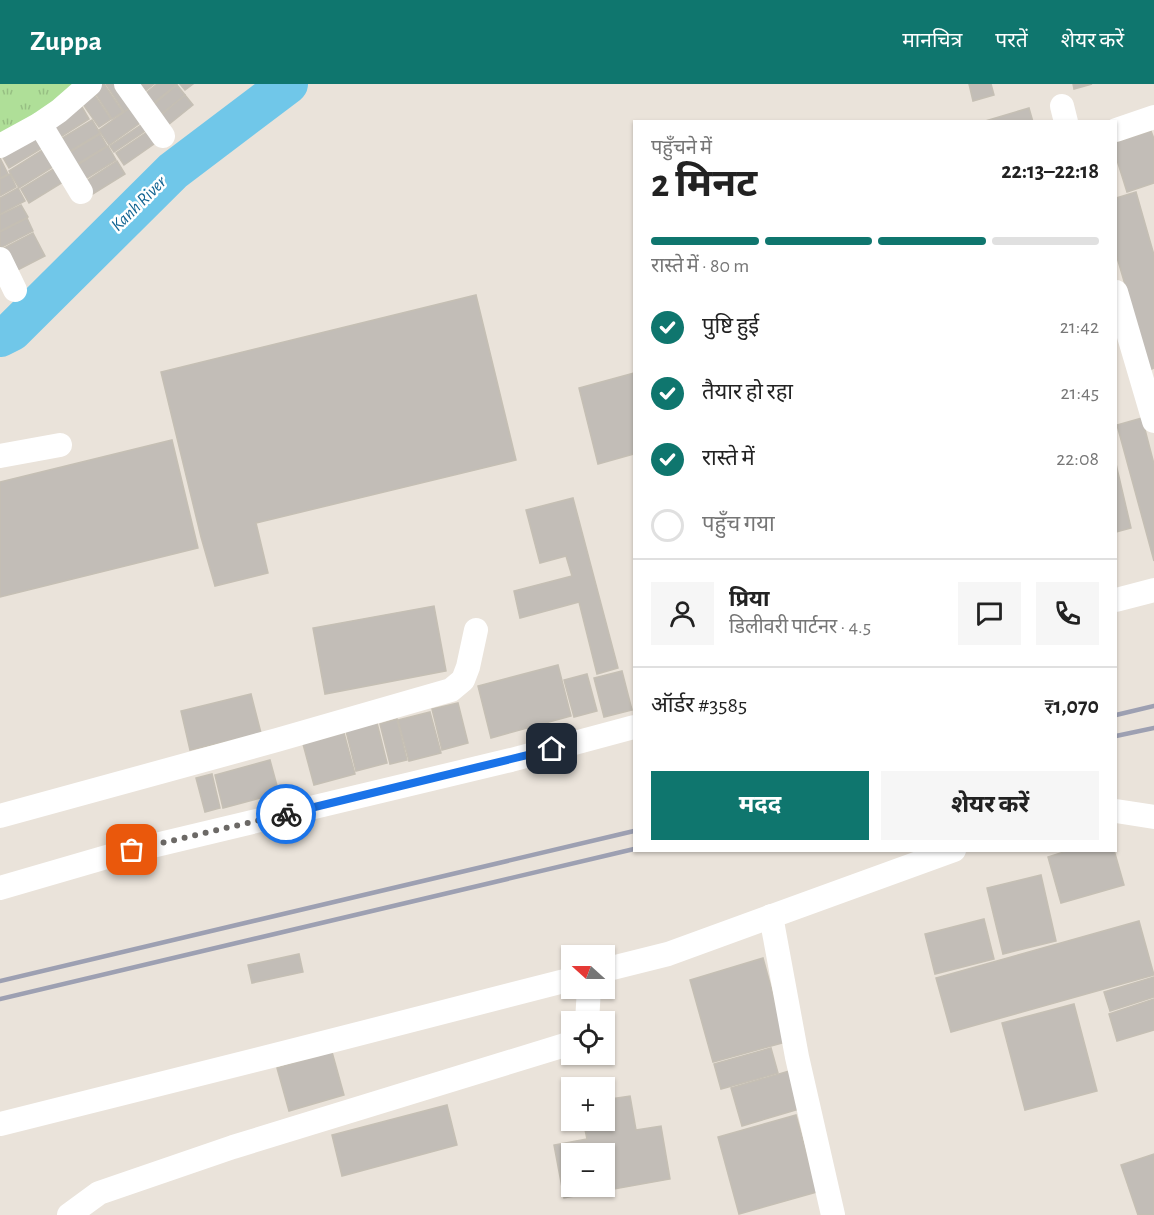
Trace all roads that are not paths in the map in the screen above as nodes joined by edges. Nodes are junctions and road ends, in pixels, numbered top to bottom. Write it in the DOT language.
graph roads {
  1 [pos="90,84"];
  2 [pos="126,84"];
  3 [pos="1154,117"];
  4 [pos="40,124"];
  5 [pos="1117,130"];
  6 [pos="163,136"];
  7 [pos="0,146"];
  8 [pos="81,192"];
  9 [pos="0,259"];
  10 [pos="15,290"];
  11 [pos="1117,295"];
  12 [pos="1154,422"];
  13 [pos="60,445"];
  14 [pos="0,456"];
  15 [pos="1154,590"];
  16 [pos="1117,600"];
  17 [pos="476,630"];
  18 [pos="633,727"];
  19 [pos="1117,811"];
  20 [pos="0,816"];
  21 [pos="1154,817"];
  22 [pos="948,852"];
  23 [pos="0,888"];
  24 [pos="771,916"];
  25 [pos="615,967"];
  26 [pos="561,982"];
  27 [pos="561,1046"];
  28 [pos="0,1124"];
  29 [pos="69,1215"];
  30 [pos="833,1215"];
  1 -- 4 [label="street"];
  2 -- 6 [label="street"];
  3 -- 5 [label="street"];
  4 -- 7 [label="street"];
  4 -- 8 [label="street"];
  9 -- 10 [label="street"];
  11 -- 12 [label="street"];
  13 -- 14 [label="street"];
  15 -- 16 [label="street"];
  17 -- 20 [label="street"];
  18 -- 23 [label="street"];
  19 -- 21 [label="street"];
  22 -- 24 [label="street"];
  24 -- 25 [label="street"];
  24 -- 30 [label="street"];
  26 -- 28 [label="street"];
  27 -- 29 [label="street"];
}
